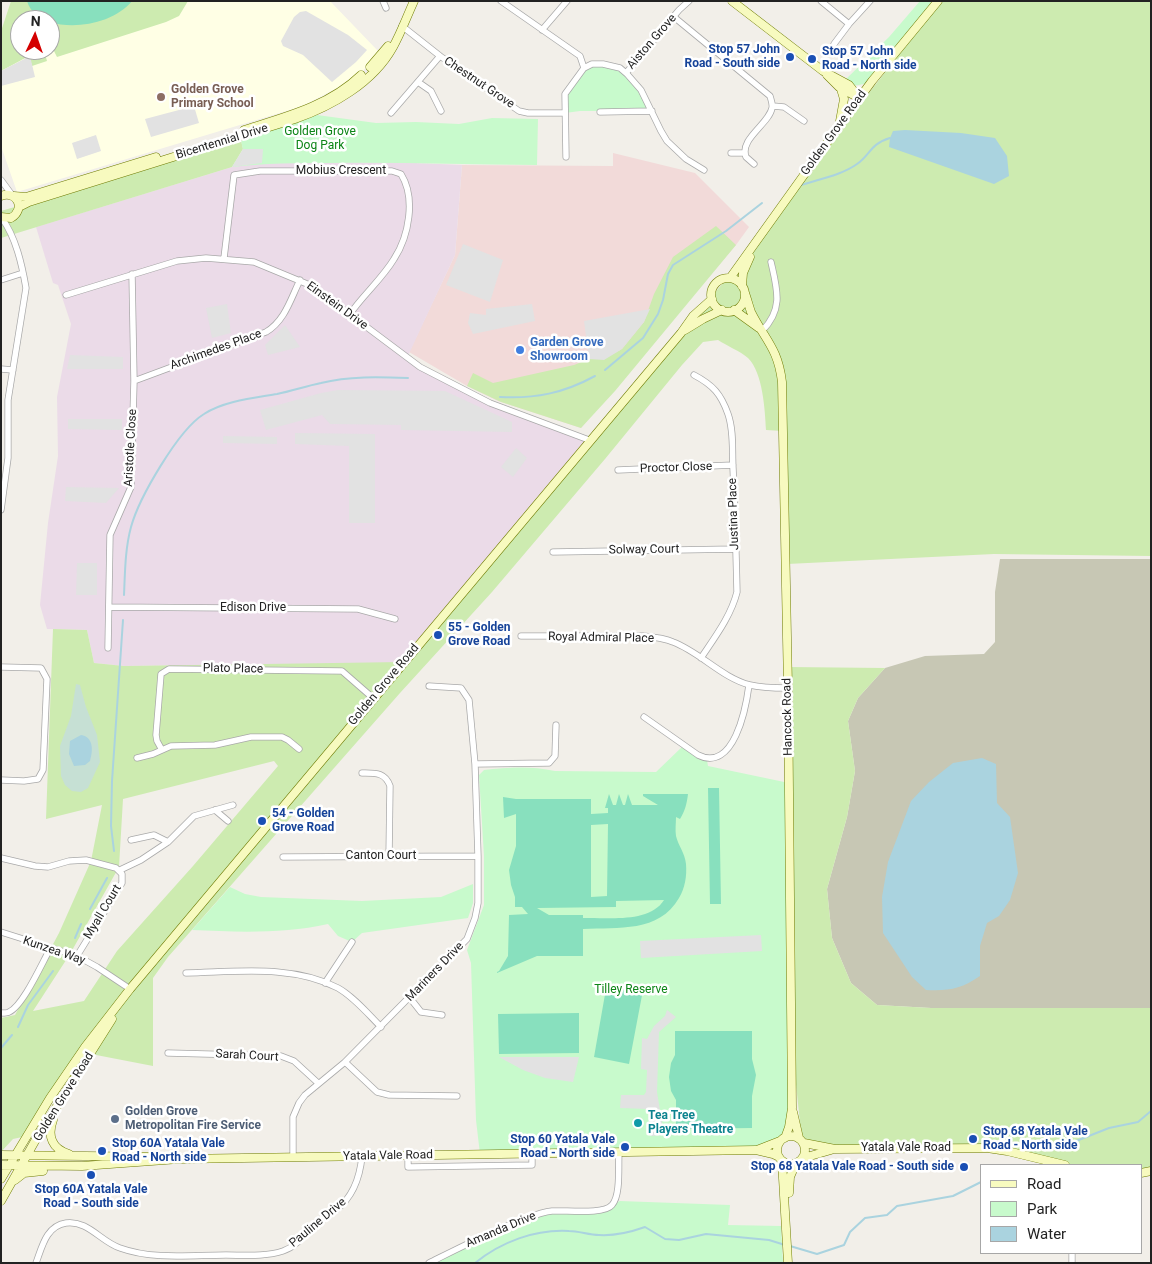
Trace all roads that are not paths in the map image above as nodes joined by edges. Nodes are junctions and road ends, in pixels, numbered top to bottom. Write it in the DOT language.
graph roads {
  1 [pos="383,1"];
  2 [pos="414,1"];
  3 [pos="501,1"];
  4 [pos="567,1"];
  5 [pos="685,1"];
  6 [pos="689,1"];
  7 [pos="732,1"];
  8 [pos="821,1"];
  9 [pos="870,1"];
  10 [pos="938,1"];
  11 [pos="386,8"];
  12 [pos="679,10"];
  13 [pos="674,17"];
  14 [pos="849,24"];
  15 [pos="402,26"];
  16 [pos="542,30"];
  17 [pos="398,35"];
  18 [pos="834,44"];
  19 [pos="440,56"];
  20 [pos="584,68"];
  21 [pos="626,73"];
  22 [pos="872,81"];
  23 [pos="418,82"];
  24 [pos="845,87"];
  25 [pos="859,98"];
  26 [pos="773,106"];
  27 [pos="440,111"];
  28 [pos="652,111"];
  29 [pos="600,112"];
  30 [pos="391,113"];
  31 [pos="565,113"];
  32 [pos="804,121"];
  33 [pos="838,126"];
  34 [pos="731,153"];
  35 [pos="744,153"];
  36 [pos="566,157"];
  37 [pos="754,164"];
  38 [pos="704,170"];
  39 [pos="1,180"];
  40 [pos="1,196"];
  41 [pos="13,196"];
  42 [pos="19,207"];
  43 [pos="1,217"];
  44 [pos="11,218"];
  45 [pos="10,230"];
  46 [pos="754,246"];
  47 [pos="224,258"];
  48 [pos="771,262"];
  49 [pos="23,273"];
  50 [pos="132,274"];
  51 [pos="730,278"];
  52 [pos="1,280"];
  53 [pos="300,280"];
  54 [pos="743,290"];
  55 [pos="66,295"];
  56 [pos="712,299"];
  57 [pos="722,310"];
  58 [pos="734,310"];
  59 [pos="350,314"];
  60 [pos="762,331"];
  61 [pos="681,332"];
  62 [pos="1,369"];
  63 [pos="13,370"];
  64 [pos="694,375"];
  65 [pos="134,381"];
  66 [pos="589,440"];
  67 [pos="4,447"];
  68 [pos="733,465"];
  69 [pos="618,470"];
  70 [pos="1,510"];
  71 [pos="736,549"];
  72 [pos="553,552"];
  73 [pos="109,607"];
  74 [pos="395,619"];
  75 [pos="520,636"];
  76 [pos="108,648"];
  77 [pos="702,658"];
  78 [pos="1,667"];
  79 [pos="749,685"];
  80 [pos="429,686"];
  81 [pos="788,688"];
  82 [pos="373,698"];
  83 [pos="644,717"];
  84 [pos="556,725"];
  85 [pos="299,749"];
  86 [pos="162,750"];
  87 [pos="137,758"];
  88 [pos="475,764"];
  89 [pos="362,773"];
  90 [pos="1,780"];
  91 [pos="233,805"];
  92 [pos="215,810"];
  93 [pos="228,821"];
  94 [pos="131,840"];
  95 [pos="168,842"];
  96 [pos="389,856"];
  97 [pos="478,856"];
  98 [pos="283,857"];
  99 [pos="1,858"];
  100 [pos="120,870"];
  101 [pos="1,932"];
  102 [pos="352,942"];
  103 [pos="50,949"];
  104 [pos="77,956"];
  105 [pos="186,973"];
  106 [pos="325,983"];
  107 [pos="129,991"];
  108 [pos="410,998"];
  109 [pos="1,1013"];
  110 [pos="442,1015"];
  111 [pos="381,1027"];
  112 [pos="168,1053"];
  113 [pos="345,1062"];
  114 [pos="318,1083"];
  115 [pos="457,1096"];
  116 [pos="792,1108"];
  117 [pos="57,1109"];
  118 [pos="782,1140"];
  119 [pos="801,1141"];
  120 [pos="835,1149"];
  121 [pos="756,1150"];
  122 [pos="618,1152"];
  123 [pos="532,1154"];
  124 [pos="1,1156"];
  125 [pos="15,1156"];
  126 [pos="27,1156"];
  127 [pos="78,1156"];
  128 [pos="362,1156"];
  129 [pos="408,1156"];
  130 [pos="293,1157"];
  131 [pos="803,1158"];
  132 [pos="178,1159"];
  133 [pos="781,1159"];
  134 [pos="796,1163"];
  135 [pos="1061,1164"];
  136 [pos="5,1165"];
  137 [pos="21,1166"];
  138 [pos="70,1166"];
  139 [pos="1,1179"];
  140 [pos="12,1183"];
  141 [pos="1,1201"];
  142 [pos="786,1212"];
  143 [pos="788,1262"];
  144 [pos="36,1263"];
  145 [pos="429,1263"];
  1 -- 11 [label="street"];
  2 -- 15 [label="main road, Bicentennial Drive"];
  3 -- 16 [label="street"];
  4 -- 16 [label="street"];
  5 -- 12 [label="street, Aiston Grove"];
  6 -- 12 [label="street, Aiston Grove"];
  7 -- 24 [label="main road"];
  8 -- 14 [label="street"];
  9 -- 14 [label="street"];
  10 -- 22 [label="main road, Golden Grove Road"];
  12 -- 13 [label="street, Aiston Grove"];
  13 -- 21 [label="street, Aiston Grove"];
  13 -- 26 [label="street"];
  14 -- 18 [label="street"];
  15 -- 17 [label="main road, Bicentennial Drive"];
  15 -- 19 [label="street, Chestnut Grove"];
  16 -- 20 [label="street"];
  17 -- 41 [label="main road, Bicentennial Drive"];
  17 -- 42 [label="main road, Bicentennial Drive"];
  19 -- 23 [label="street"];
  19 -- 31 [label="street, Chestnut Grove"];
  20 -- 21 [label="street"];
  20 -- 31 [label="street"];
  21 -- 28 [label="street"];
  22 -- 24 [label="main road"];
  22 -- 25 [label="main road, Golden Grove Road"];
  23 -- 27 [label="street"];
  23 -- 30 [label="street"];
  24 -- 25 [label="main road"];
  24 -- 33 [label="main road"];
  25 -- 33 [label="main road, Golden Grove Road"];
  26 -- 32 [label="street"];
  26 -- 35 [label="street"];
  28 -- 29 [label="street"];
  28 -- 38 [label="street"];
  31 -- 36 [label="street"];
  33 -- 46 [label="main road, Golden Grove Road"];
  34 -- 35 [label="street"];
  35 -- 37 [label="street"];
  39 -- 41 [label="street"];
  40 -- 41 [label="main road, Bicentennial Drive"];
  41 -- 42 [label="main road"];
  42 -- 44 [label="main road"];
  43 -- 44 [label="main road"];
  43 -- 45 [label="street"];
  44 -- 45 [label="street"];
  45 -- 49 [label="street"];
  46 -- 51 [label="main road, Golden Grove Road"];
  46 -- 54 [label="main road, Golden Grove Road"];
  47 -- 50 [label="street, Einstein Drive"];
  47 -- 53 [label="street, Einstein Drive"];
  47 -- 59 [label="street, Mobius Crescent"];
  48 -- 60 [label="street"];
  49 -- 52 [label="street"];
  49 -- 63 [label="street"];
  50 -- 55 [label="street, Einstein Drive"];
  50 -- 65 [label="street, Aristotle Close"];
  51 -- 54 [label="main road"];
  51 -- 56 [label="main road"];
  53 -- 59 [label="street, Einstein Drive"];
  53 -- 65 [label="street, Archimedes Place"];
  54 -- 58 [label="main road"];
  54 -- 60 [label="main road, Hancock Road"];
  56 -- 57 [label="main road"];
  56 -- 61 [label="main road, Golden Grove Road"];
  57 -- 58 [label="main road"];
  57 -- 61 [label="main road, Golden Grove Road"];
  58 -- 60 [label="main road, Hancock Road"];
  59 -- 66 [label="street, Einstein Drive"];
  60 -- 81 [label="main road, Hancock Road"];
  61 -- 66 [label="main road, Golden Grove Road"];
  62 -- 63 [label="street"];
  63 -- 67 [label="street"];
  64 -- 68 [label="street, Justina Place"];
  65 -- 73 [label="street, Aristotle Close"];
  66 -- 82 [label="main road, Golden Grove Road"];
  67 -- 70 [label="street"];
  68 -- 69 [label="street, Proctor Close"];
  68 -- 71 [label="street, Justina Place"];
  71 -- 72 [label="street, Solway Court"];
  71 -- 77 [label="street, Justina Place"];
  73 -- 74 [label="street, Edison Drive"];
  73 -- 76 [label="street, Aristotle Close"];
  75 -- 77 [label="street, Royal Admiral Place"];
  77 -- 79 [label="street, Royal Admiral Place"];
  78 -- 90 [label="street"];
  79 -- 81 [label="street, Royal Admiral Place"];
  79 -- 83 [label="street"];
  80 -- 88 [label="street, Mariners Drive"];
  81 -- 116 [label="main road, Hancock Road"];
  82 -- 86 [label="street, Plato Place"];
  82 -- 107 [label="main road, Golden Grove Road"];
  84 -- 88 [label="street"];
  85 -- 86 [label="street"];
  86 -- 87 [label="street"];
  88 -- 97 [label="street, Mariners Drive"];
  89 -- 96 [label="street"];
  91 -- 92 [label="street"];
  92 -- 93 [label="street"];
  92 -- 95 [label="street"];
  94 -- 95 [label="street"];
  95 -- 100 [label="street"];
  96 -- 97 [label="street, Canton Court"];
  96 -- 98 [label="street, Canton Court"];
  97 -- 108 [label="street, Mariners Drive"];
  99 -- 100 [label="street, Myall Court"];
  100 -- 104 [label="street, Myall Court"];
  101 -- 103 [label="street, Kunzea Way"];
  102 -- 106 [label="street"];
  103 -- 104 [label="street, Kunzea Way"];
  103 -- 109 [label="street"];
  104 -- 107 [label="street, Kunzea Way"];
  105 -- 106 [label="street"];
  106 -- 111 [label="street"];
  107 -- 117 [label="main road, Golden Grove Road"];
  107 -- 125 [label="main road, Golden Grove Road"];
  108 -- 110 [label="street"];
  108 -- 111 [label="street, Mariners Drive"];
  111 -- 113 [label="street, Mariners Drive"];
  112 -- 114 [label="street, Sarah Court"];
  113 -- 114 [label="street, Mariners Drive"];
  113 -- 115 [label="street"];
  114 -- 130 [label="street, Mariners Drive"];
  116 -- 118 [label="main road, Hancock Road"];
  116 -- 119 [label="main road, Hancock Road"];
  117 -- 126 [label="main road, Golden Grove Road"];
  117 -- 127 [label="main road"];
  118 -- 119 [label="main road"];
  118 -- 121 [label="main road, Yatala Vale Road"];
  118 -- 133 [label="main road"];
  119 -- 120 [label="main road, Yatala Vale Road"];
  119 -- 131 [label="main road"];
  120 -- 131 [label="main road, Yatala Vale Road"];
  120 -- 135 [label="main road, Yatala Vale Road"];
  121 -- 122 [label="main road, Yatala Vale Road"];
  121 -- 133 [label="main road, Yatala Vale Road"];
  122 -- 123 [label="main road, Yatala Vale Road"];
  122 -- 145 [label="street, Amanda Drive"];
  123 -- 129 [label="main road, Yatala Vale Road"];
  123 -- 129 [label="street"];
  124 -- 125 [label="main road"];
  125 -- 126 [label="main road"];
  125 -- 136 [label="main road, Golden Grove Road"];
  126 -- 127 [label="main road"];
  126 -- 137 [label="main road, Golden Grove Road"];
  127 -- 132 [label="main road"];
  128 -- 129 [label="main road, Yatala Vale Road"];
  128 -- 130 [label="main road, Yatala Vale Road"];
  128 -- 144 [label="street, Pauline Drive"];
  130 -- 132 [label="main road, Yatala Vale Road"];
  131 -- 134 [label="main road"];
  132 -- 138 [label="main road, Yatala Vale Road"];
  133 -- 134 [label="main road"];
  133 -- 142 [label="main road"];
  134 -- 142 [label="main road"];
  136 -- 137 [label="main road, Yatala Vale Road"];
  136 -- 139 [label="main road, Golden Grove Road"];
  137 -- 138 [label="main road, Yatala Vale Road"];
  137 -- 140 [label="main road, Golden Grove Road"];
  138 -- 140 [label="main road"];
  140 -- 141 [label="main road, Golden Grove Road"];
  142 -- 143 [label="main road"];
}
